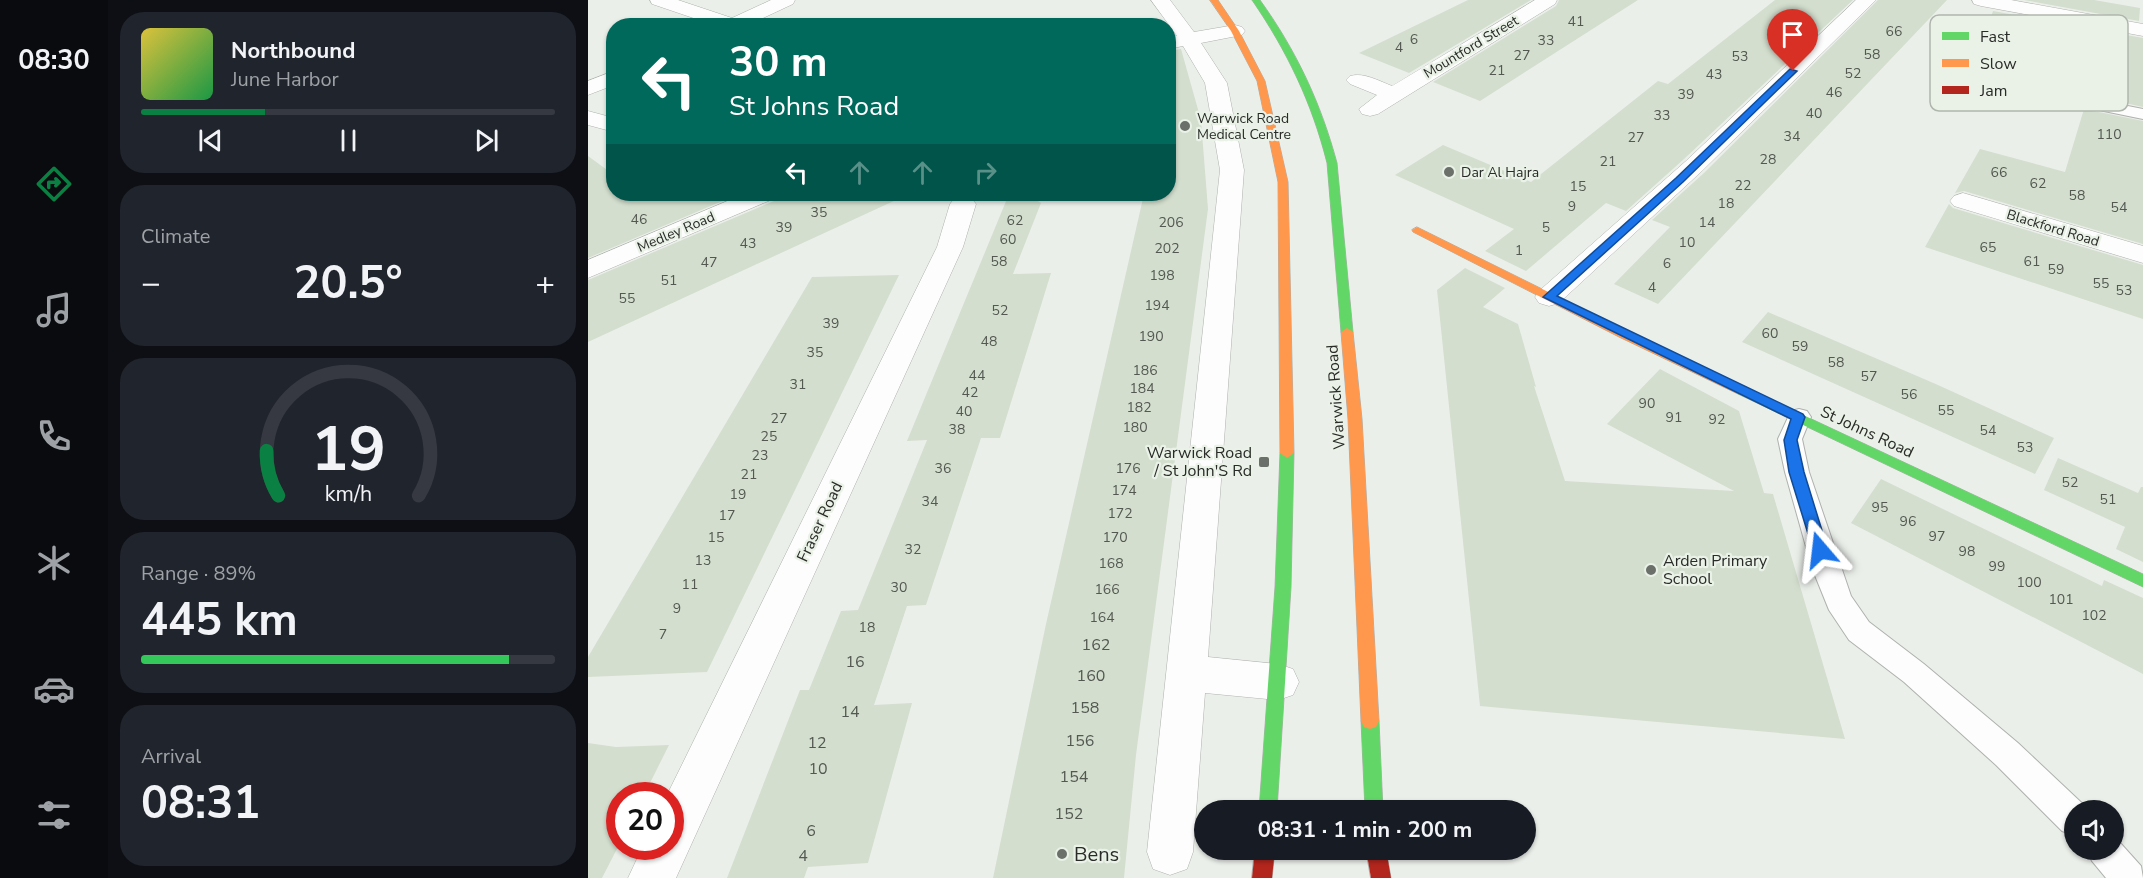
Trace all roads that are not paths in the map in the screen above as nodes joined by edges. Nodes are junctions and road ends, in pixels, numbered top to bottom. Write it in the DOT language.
graph roads {
  1 [pos="659,0"];
  2 [pos="786,0"];
  3 [pos="1160,0"];
  4 [pos="1214,0"];
  5 [pos="1256,0"];
  6 [pos="1513,0"];
  7 [pos="1867,0"];
  8 [pos="1982,0"];
  9 [pos="1542,3"];
  10 [pos="2062,15"];
  11 [pos="710,18"];
  12 [pos="746,18"];
  13 [pos="1168,18"];
  14 [pos="2128,27"];
  15 [pos="2143,30"];
  16 [pos="1235,31"];
  17 [pos="1179,41"];
  18 [pos="1357,80"];
  19 [pos="606,81"];
  20 [pos="588,89"];
  21 [pos="1394,94"];
  22 [pos="1370,109"];
  23 [pos="2128,111"];
  24 [pos="2143,114"];
  25 [pos="588,118"];
  26 [pos="606,123"];
  27 [pos="748,201"];
  28 [pos="1964,201"];
  29 [pos="963,204"];
  30 [pos="1417,230"];
  31 [pos="2143,255"];
  32 [pos="588,270"];
  33 [pos="1549,297"];
  34 [pos="1799,417"];
  35 [pos="2143,581"];
  36 [pos="1186,673"];
  37 [pos="1278,682"];
  38 [pos="1269,800"];
  39 [pos="1374,800"];
  40 [pos="684,808"];
  41 [pos="2064,809"];
  42 [pos="1170,852"];
  43 [pos="660,860"];
  44 [pos="1264,860"];
  45 [pos="1378,860"];
  46 [pos="2113,860"];
  47 [pos="652,878"];
  48 [pos="1262,878"];
  49 [pos="1381,878"];
  50 [pos="2129,878"];
  1 -- 11 [label="street"];
  2 -- 12 [label="street"];
  3 -- 13 [label="street"];
  4 -- 16 [label="main road"];
  5 -- 39 [label="main road, Warwick Road"];
  6 -- 9 [label="street"];
  7 -- 33 [label="street"];
  8 -- 10 [label="street"];
  9 -- 21 [label="street, Mountford Street"];
  14 -- 15 [label="street"];
  16 -- 17 [label="street"];
  16 -- 37 [label="main road"];
  17 -- 36 [label="street"];
  18 -- 21 [label="street"];
  19 -- 20 [label="street"];
  21 -- 22 [label="street, Mountford Street"];
  23 -- 24 [label="lane"];
  25 -- 26 [label="street"];
  27 -- 32 [label="street, Medley Road"];
  28 -- 31 [label="street, Blackford Road"];
  29 -- 40 [label="street, Fraser Road"];
  30 -- 33 [label="main road, St Johns Road"];
  33 -- 34 [label="main road, St Johns Road"];
  34 -- 35 [label="main road, St Johns Road"];
  34 -- 41 [label="lane"];
  36 -- 37 [label="street"];
  36 -- 42 [label="street"];
  37 -- 38 [label="main road"];
  43 -- 47 [label="street"];
  44 -- 48 [label="main road"];
  45 -- 49 [label="main road"];
  46 -- 50 [label="lane"];
}
